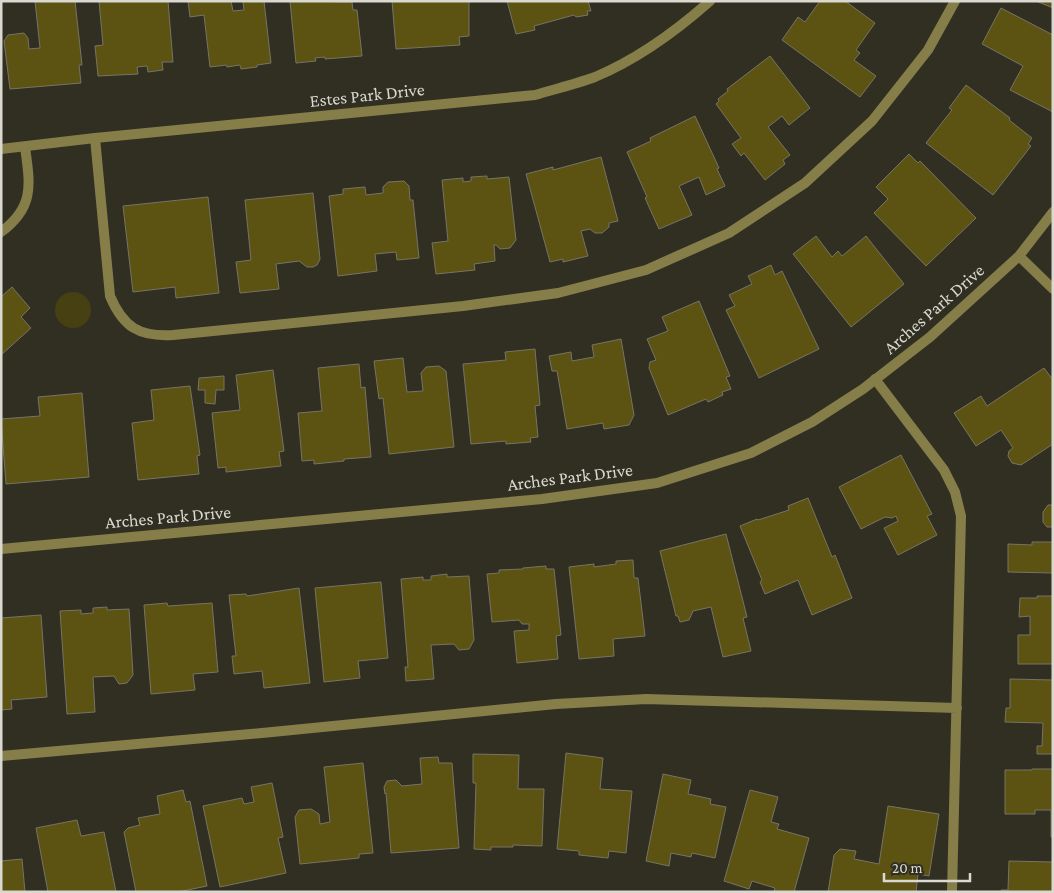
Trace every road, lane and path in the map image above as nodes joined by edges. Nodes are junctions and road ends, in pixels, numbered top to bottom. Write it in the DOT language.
graph roads {
  1 [pos="710,1"];
  2 [pos="955,1"];
  3 [pos="95,138"];
  4 [pos="25,146"];
  5 [pos="1,149"];
  6 [pos="1053,212"];
  7 [pos="1,232"];
  8 [pos="1019,256"];
  9 [pos="1053,289"];
  10 [pos="875,380"];
  11 [pos="1,549"];
  12 [pos="957,708"];
  13 [pos="1,756"];
  14 [pos="952,892"];
  1 -- 3 [label="street, Estes Park Drive"];
  2 -- 3 [label="street"];
  3 -- 4 [label="street, Estes Park Drive"];
  4 -- 5 [label="street, Estes Park Drive"];
  4 -- 7 [label="street"];
  6 -- 8 [label="street, Arches Park Drive"];
  8 -- 9 [label="street"];
  8 -- 10 [label="street, Arches Park Drive"];
  10 -- 11 [label="street, Arches Park Drive"];
  10 -- 12 [label="street"];
  12 -- 13 [label="street"];
  12 -- 14 [label="street"];
}
